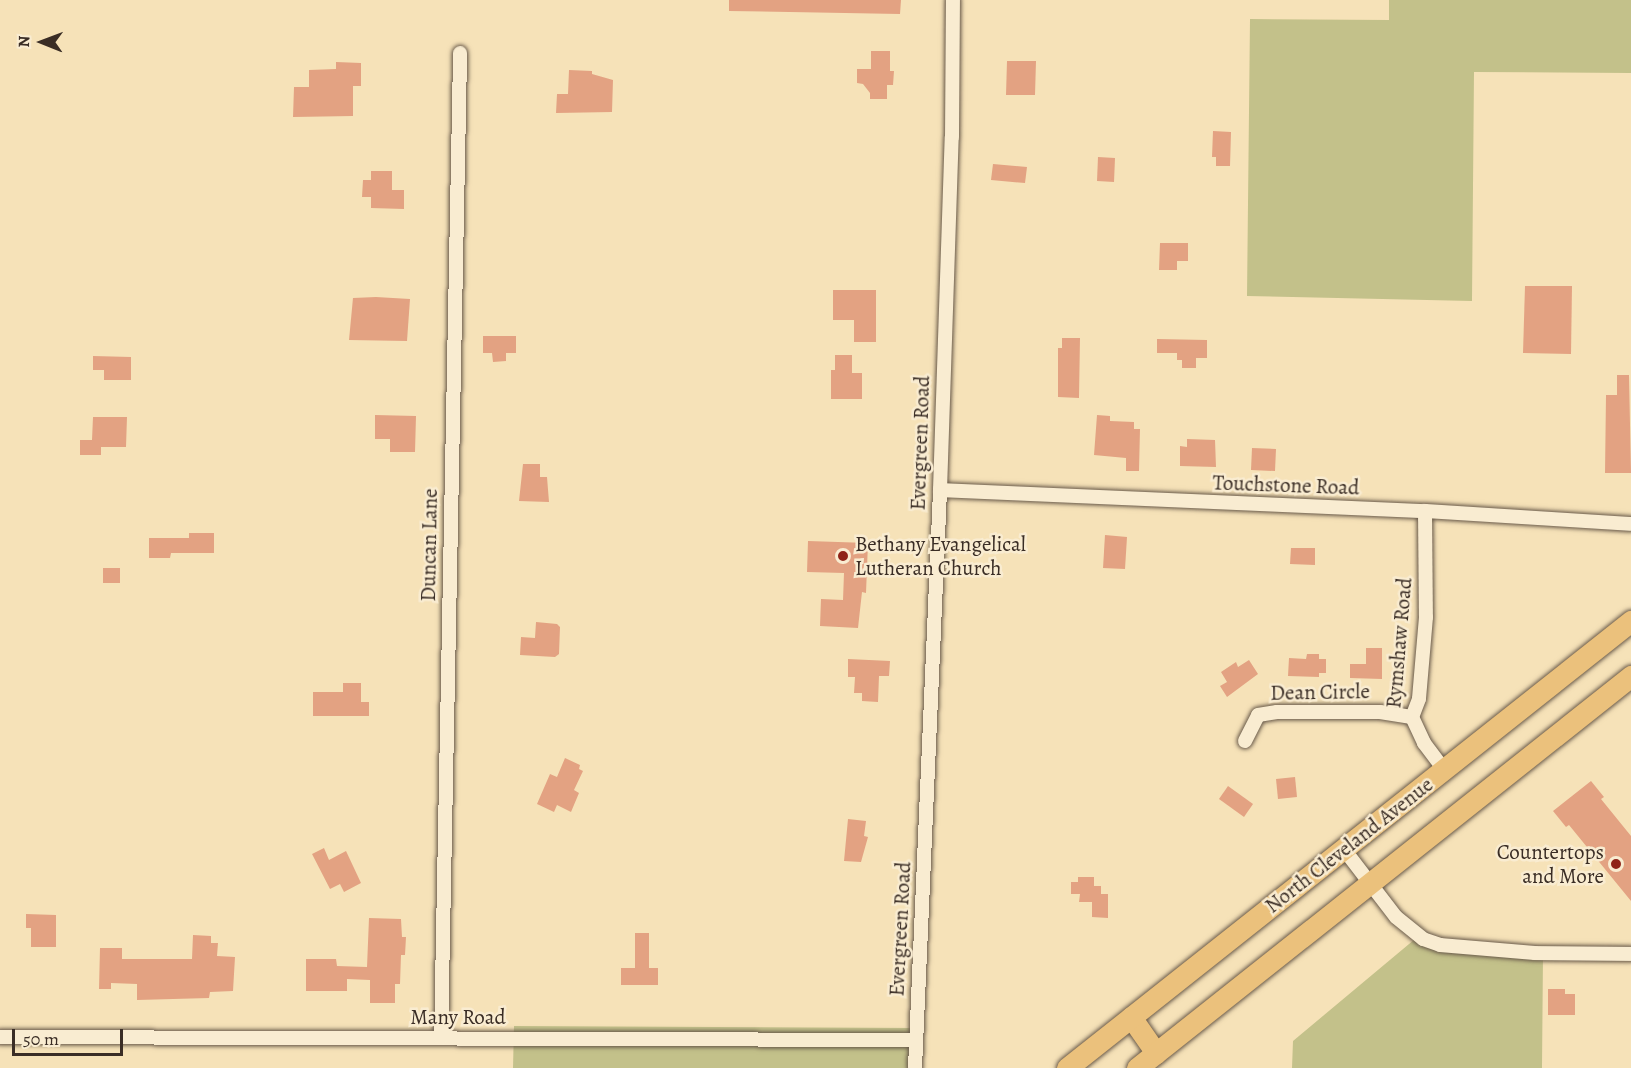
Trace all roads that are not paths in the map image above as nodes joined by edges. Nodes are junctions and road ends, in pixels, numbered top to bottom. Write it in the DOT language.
graph roads {
  1 [pos="953,0"];
  2 [pos="460,53"];
  3 [pos="940,490"];
  4 [pos="1425,511"];
  5 [pos="1631,524"];
  6 [pos="1631,621"];
  7 [pos="1631,676"];
  8 [pos="1412,717"];
  9 [pos="1245,741"];
  10 [pos="1444,770"];
  11 [pos="1343,848"];
  12 [pos="1370,883"];
  13 [pos="1631,954"];
  14 [pos="1131,1017"];
  15 [pos="0,1037"];
  16 [pos="441,1038"];
  17 [pos="916,1040"];
  18 [pos="1156,1053"];
  19 [pos="915,1068"];
  20 [pos="1067,1068"];
  21 [pos="1137,1068"];
  1 -- 3 [label="street, Evergreen Road"];
  2 -- 16 [label="street, Duncan Lane"];
  3 -- 4 [label="street, Touchstone Road"];
  3 -- 17 [label="street, Evergreen Road"];
  4 -- 5 [label="street, Touchstone Road"];
  4 -- 8 [label="street, Rymshaw Road"];
  6 -- 10 [label="main road, North Cleveland Avenue"];
  7 -- 12 [label="main road, North Cleveland Avenue"];
  8 -- 9 [label="street, Dean Circle"];
  8 -- 10 [label="street, Rymshaw Road"];
  10 -- 11 [label="main road, North Cleveland Avenue"];
  11 -- 12 [label="street"];
  11 -- 14 [label="main road, North Cleveland Avenue"];
  12 -- 13 [label="street"];
  12 -- 18 [label="main road, North Cleveland Avenue"];
  14 -- 18 [label="main road"];
  14 -- 20 [label="main road, North Cleveland Avenue"];
  15 -- 16 [label="street, Many Road"];
  16 -- 17 [label="street, Many Road"];
  17 -- 19 [label="street, Evergreen Road"];
  18 -- 21 [label="main road, North Cleveland Avenue"];
}
